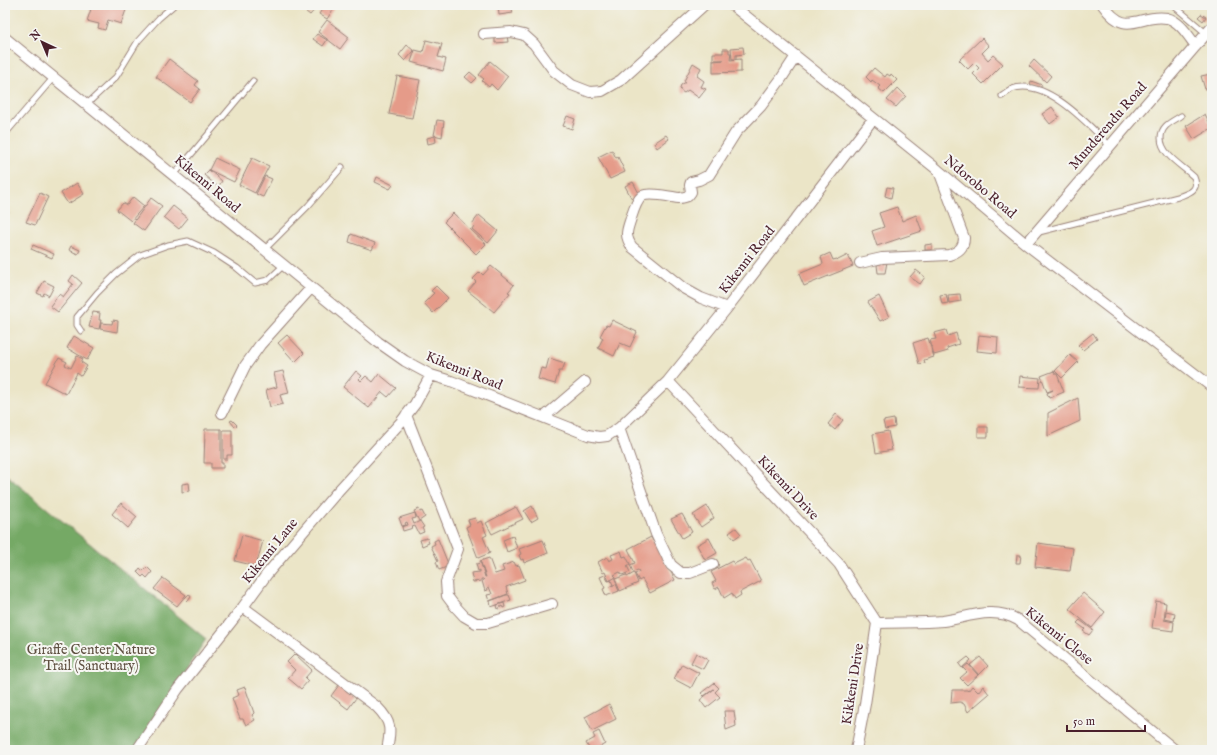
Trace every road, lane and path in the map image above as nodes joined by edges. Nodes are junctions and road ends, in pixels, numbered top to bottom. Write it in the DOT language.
graph roads {
  1 [pos="174,5"];
  2 [pos="704,5"];
  3 [pos="1103,5"];
  4 [pos="1173,5"];
  5 [pos="739,7"];
  6 [pos="1209,30"];
  7 [pos="484,34"];
  8 [pos="5,38"];
  9 [pos="1196,46"];
  10 [pos="796,56"];
  11 [pos="54,77"];
  12 [pos="253,81"];
  13 [pos="1002,96"];
  14 [pos="87,104"];
  15 [pos="1181,116"];
  16 [pos="874,119"];
  17 [pos="5,134"];
  18 [pos="1110,146"];
  19 [pos="342,166"];
  20 [pos="938,170"];
  21 [pos="174,175"];
  22 [pos="1036,232"];
  23 [pos="1026,244"];
  24 [pos="264,250"];
  25 [pos="860,263"];
  26 [pos="284,266"];
  27 [pos="311,288"];
  28 [pos="727,308"];
  29 [pos="81,331"];
  30 [pos="431,375"];
  31 [pos="668,381"];
  32 [pos="584,382"];
  33 [pos="1212,387"];
  34 [pos="222,413"];
  35 [pos="406,415"];
  36 [pos="544,417"];
  37 [pos="619,428"];
  38 [pos="713,564"];
  39 [pos="552,604"];
  40 [pos="243,607"];
  41 [pos="877,623"];
  42 [pos="137,750"];
  43 [pos="387,750"];
  44 [pos="856,750"];
  45 [pos="1175,750"];
  1 -- 14 [label="lane"];
  2 -- 7 [label="street"];
  3 -- 9 [label="street"];
  4 -- 6 [label="lane"];
  5 -- 10 [label="street, Ndorobo Road"];
  6 -- 9 [label="street, Munderendu Road"];
  8 -- 11 [label="street, Kikenni Road"];
  9 -- 18 [label="street, Munderendu Road"];
  10 -- 16 [label="street, Ndorobo Road"];
  10 -- 28 [label="street"];
  11 -- 14 [label="street, Kikenni Road"];
  11 -- 17 [label="lane"];
  12 -- 21 [label="lane"];
  13 -- 18 [label="lane"];
  14 -- 21 [label="street, Kikenni Road"];
  15 -- 22 [label="lane"];
  16 -- 20 [label="street, Ndorobo Road"];
  16 -- 28 [label="street, Kikenni Road"];
  18 -- 22 [label="street, Munderendu Road"];
  19 -- 24 [label="lane"];
  20 -- 23 [label="street, Ndorobo Road"];
  20 -- 25 [label="street"];
  21 -- 24 [label="street, Kikenni Road"];
  22 -- 23 [label="street, Munderendu Road"];
  23 -- 33 [label="street, Ndorobo Road"];
  24 -- 26 [label="street, Kikenni Road"];
  26 -- 27 [label="street, Kikenni Road"];
  26 -- 29 [label="lane"];
  27 -- 30 [label="street, Kikenni Road"];
  27 -- 34 [label="street"];
  28 -- 31 [label="street, Kikenni Road"];
  30 -- 35 [label="street, Kikenni Lane"];
  30 -- 36 [label="street, Kikenni Road"];
  31 -- 37 [label="street, Kikenni Road"];
  31 -- 41 [label="street, Kikenni Drive"];
  32 -- 36 [label="street"];
  35 -- 39 [label="street"];
  35 -- 40 [label="street, Kikenni Lane"];
  36 -- 37 [label="street, Kikenni Road"];
  37 -- 38 [label="street"];
  40 -- 42 [label="street, Kikenni Lane"];
  40 -- 43 [label="street"];
  41 -- 44 [label="street, Kikkeni Drive"];
  41 -- 45 [label="street, Kikenni Close"];
}
